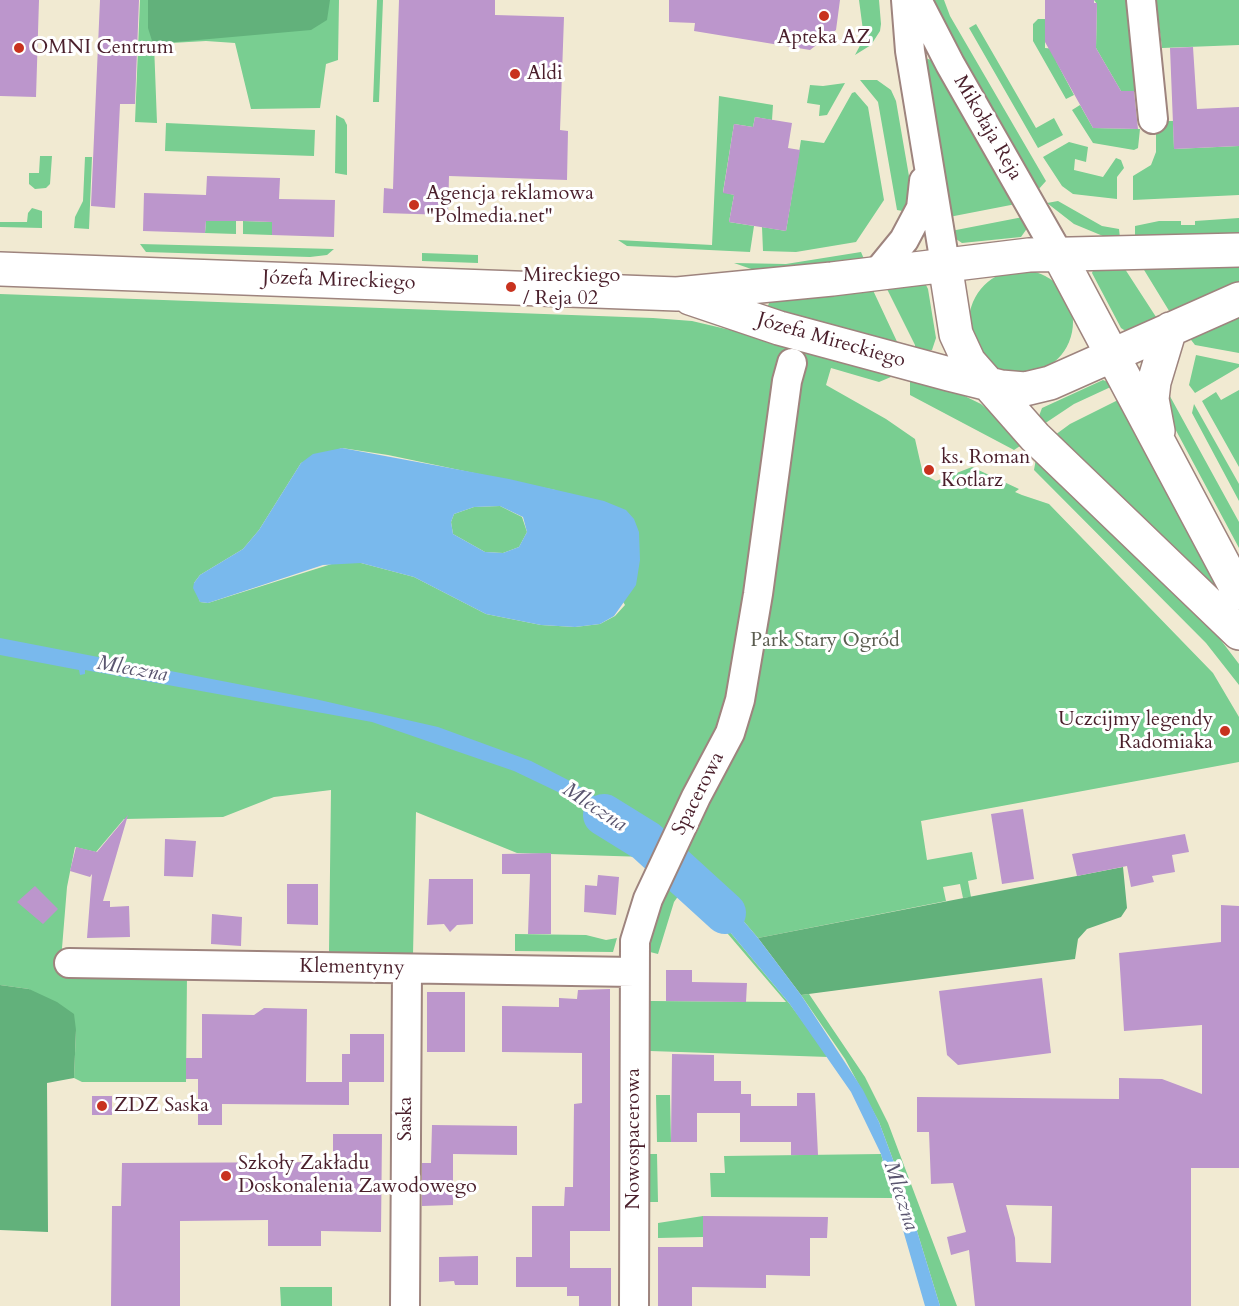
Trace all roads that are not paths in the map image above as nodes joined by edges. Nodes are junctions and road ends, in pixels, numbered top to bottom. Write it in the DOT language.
graph roads {
  1 [pos="906,0"];
  2 [pos="917,0"];
  3 [pos="1141,0"];
  4 [pos="1153,119"];
  5 [pos="924,137"];
  6 [pos="1239,250"];
  7 [pos="1059,255"];
  8 [pos="945,264"];
  9 [pos="0,269"];
  10 [pos="877,273"];
  11 [pos="677,294"];
  12 [pos="1239,299"];
  13 [pos="1170,330"];
  14 [pos="1111,356"];
  15 [pos="792,363"];
  16 [pos="986,383"];
  17 [pos="1171,467"];
  18 [pos="1239,593"];
  19 [pos="1239,633"];
  20 [pos="69,963"];
  21 [pos="407,969"];
  22 [pos="634,972"];
  23 [pos="405,1306"];
  24 [pos="634,1306"];
  1 -- 5 [label="street"];
  2 -- 7 [label="street, Mikołaja Reja"];
  3 -- 4 [label="street"];
  5 -- 8 [label="street"];
  5 -- 10 [label="street"];
  6 -- 7 [label="main road, Józefa Mireckiego"];
  7 -- 8 [label="main road, Józefa Mireckiego"];
  7 -- 14 [label="main road"];
  8 -- 10 [label="main road, Józefa Mireckiego"];
  8 -- 16 [label="main road"];
  9 -- 11 [label="main road, Józefa Mireckiego"];
  10 -- 11 [label="main road, Józefa Mireckiego"];
  11 -- 16 [label="main road, Józefa Mireckiego"];
  12 -- 13 [label="main road, Józefa Mireckiego"];
  13 -- 14 [label="main road, Józefa Mireckiego"];
  13 -- 17 [label="main road"];
  14 -- 16 [label="main road, Józefa Mireckiego"];
  14 -- 17 [label="main road"];
  15 -- 22 [label="street, Spacerowa"];
  16 -- 19 [label="main road"];
  17 -- 18 [label="main road"];
  20 -- 21 [label="street, Klementyny"];
  21 -- 22 [label="street, Klementyny"];
  21 -- 23 [label="street, Saska"];
  22 -- 24 [label="street, Nowospacerowa"];
}
